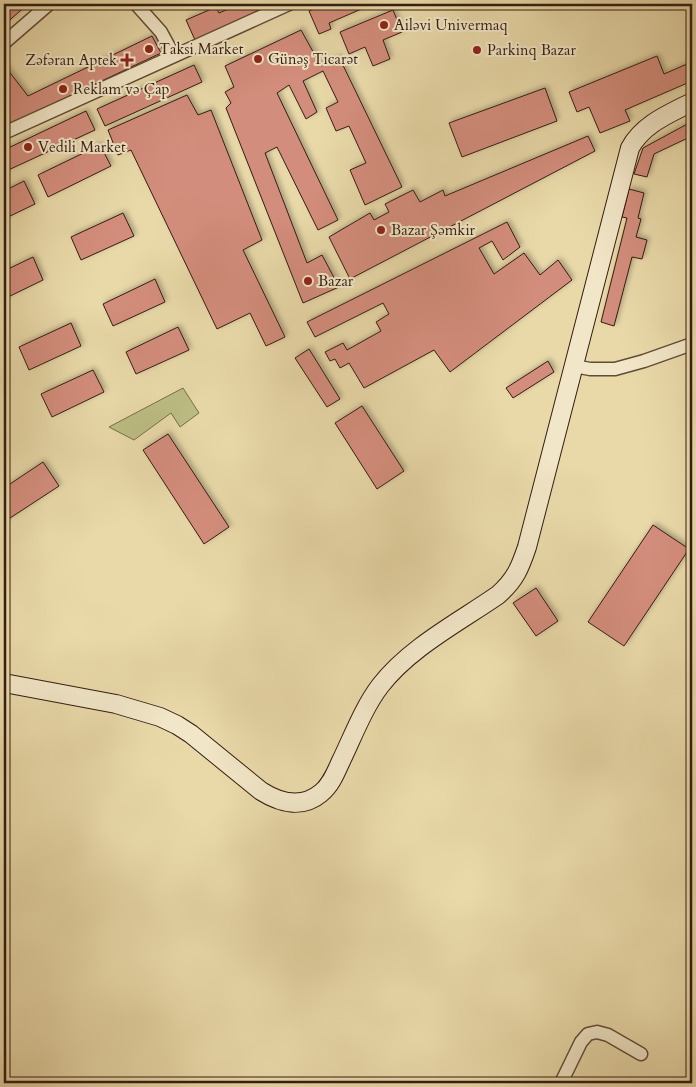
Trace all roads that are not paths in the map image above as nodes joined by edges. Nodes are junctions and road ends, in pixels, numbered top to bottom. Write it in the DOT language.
graph roads {
  1 [pos="49,4"];
  2 [pos="136,4"];
  3 [pos="286,4"];
  4 [pos="4,43"];
  5 [pos="174,56"];
  6 [pos="692,102"];
  7 [pos="4,133"];
  8 [pos="692,344"];
  9 [pos="574,366"];
  10 [pos="4,683"];
  11 [pos="641,1054"];
  12 [pos="562,1083"];
  1 -- 4 [label="street"];
  2 -- 5 [label="street"];
  3 -- 5 [label="street"];
  5 -- 7 [label="street"];
  6 -- 9 [label="street"];
  8 -- 9 [label="street"];
  9 -- 10 [label="street"];
  11 -- 12 [label="street"];
}
